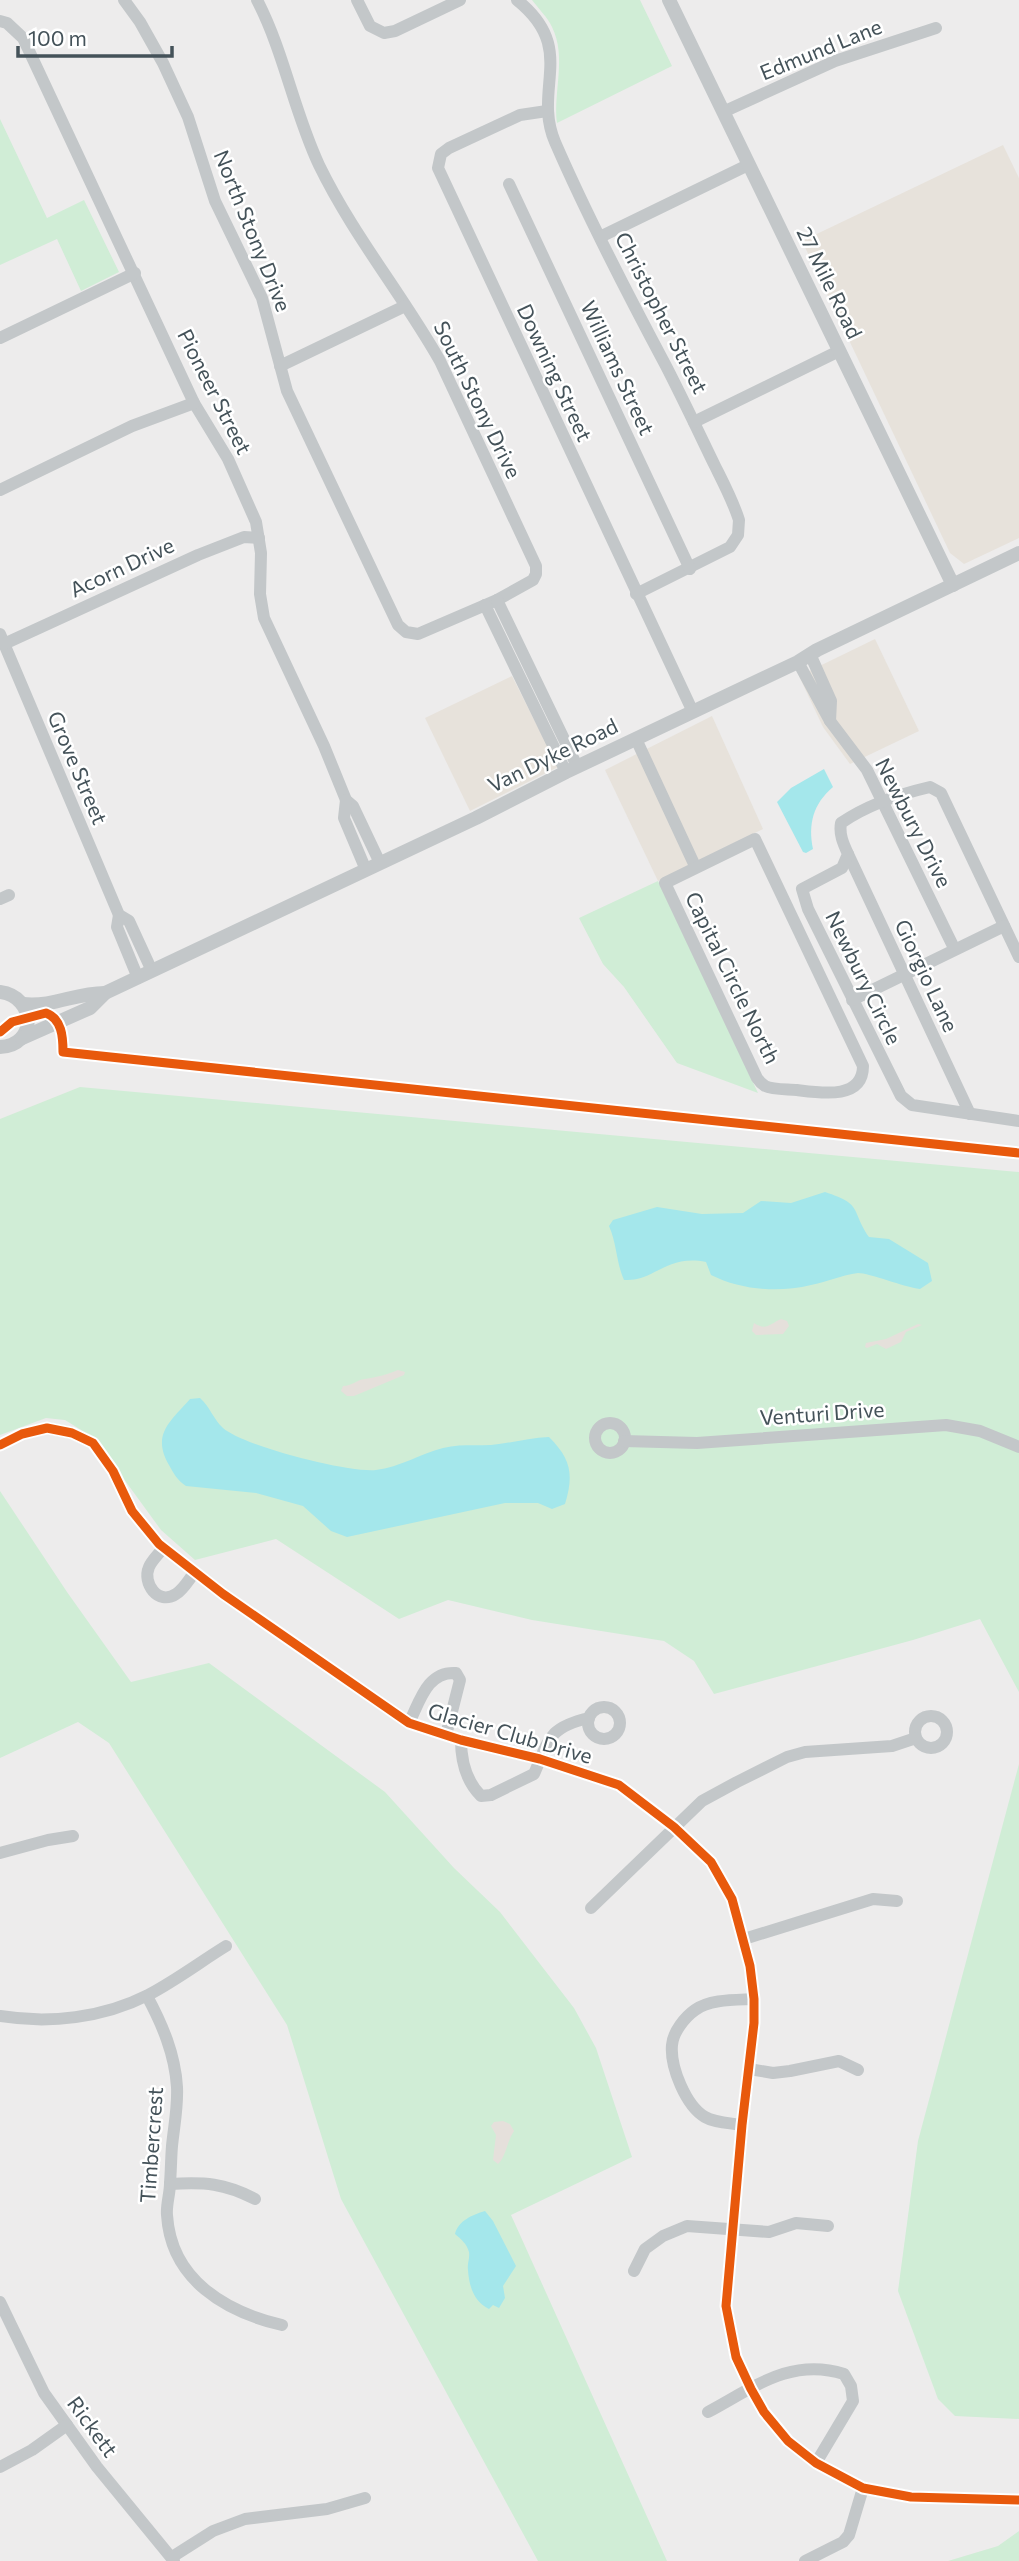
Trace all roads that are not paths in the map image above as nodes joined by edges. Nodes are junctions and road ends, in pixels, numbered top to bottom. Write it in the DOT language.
graph roads {
  1 [pos="124,0"];
  2 [pos="257,0"];
  3 [pos="357,0"];
  4 [pos="460,0"];
  5 [pos="517,0"];
  6 [pos="669,0"];
  7 [pos="0,20"];
  8 [pos="936,28"];
  9 [pos="547,111"];
  10 [pos="723,112"];
  11 [pos="748,165"];
  12 [pos="509,184"];
  13 [pos="600,237"];
  14 [pos="135,273"];
  15 [pos="405,306"];
  16 [pos="0,338"];
  17 [pos="839,351"];
  18 [pos="280,366"];
  19 [pos="194,403"];
  20 [pos="694,422"];
  21 [pos="0,490"];
  22 [pos="258,538"];
  23 [pos="1019,553"];
  24 [pos="690,569"];
  25 [pos="953,585"];
  26 [pos="636,594"];
  27 [pos="491,603"];
  28 [pos="406,632"];
  29 [pos="2,639"];
  30 [pos="804,658"];
  31 [pos="693,712"];
  32 [pos="636,738"];
  33 [pos="572,769"];
  34 [pos="346,800"];
  35 [pos="883,802"];
  36 [pos="848,854"];
  37 [pos="380,863"];
  38 [pos="695,866"];
  39 [pos="366,870"];
  40 [pos="802,889"];
  41 [pos="783,897"];
  42 [pos="1004,926"];
  43 [pos="954,948"];
  44 [pos="1019,957"];
  45 [pos="905,974"];
  46 [pos="145,975"];
  47 [pos="0,992"];
  48 [pos="105,993"];
  49 [pos="852,1000"];
  50 [pos="23,1004"];
  51 [pos="22,1038"];
  52 [pos="0,1047"];
  53 [pos="970,1114"];
  54 [pos="1019,1121"];
  55 [pos="624,1441"];
  56 [pos="0,1445"];
  57 [pos="1019,1447"];
  58 [pos="163,1548"];
  59 [pos="195,1572"];
  60 [pos="589,1718"];
  61 [pos="409,1723"];
  62 [pos="446,1735"];
  63 [pos="916,1738"];
  64 [pos="461,1740"];
  65 [pos="540,1759"];
  66 [pos="674,1827"];
  67 [pos="73,1836"];
  68 [pos="0,1853"];
  69 [pos="897,1901"];
  70 [pos="591,1909"];
  71 [pos="744,1939"];
  72 [pos="226,1946"];
  73 [pos="147,1996"];
  74 [pos="754,1998"];
  75 [pos="0,2016"];
  76 [pos="749,2069"];
  77 [pos="858,2070"];
  78 [pos="742,2125"];
  79 [pos="170,2184"];
  80 [pos="255,2200"];
  81 [pos="828,2226"];
  82 [pos="733,2230"];
  83 [pos="634,2271"];
  84 [pos="0,2302"];
  85 [pos="282,2325"];
  86 [pos="751,2389"];
  87 [pos="708,2412"];
  88 [pos="67,2425"];
  89 [pos="816,2463"];
  90 [pos="0,2467"];
  91 [pos="863,2488"];
  92 [pos="365,2498"];
  93 [pos="1019,2500"];
  94 [pos="173,2559"];
  95 [pos="805,2561"];
  1 -- 18 [label="street, North Stony Drive"];
  2 -- 15 [label="street, South Stony Drive"];
  3 -- 4 [label="street"];
  5 -- 9 [label="street, Christopher Street"];
  6 -- 10 [label="street, 27 Mile Road"];
  7 -- 14 [label="street, Pioneer Street"];
  8 -- 10 [label="street, Edmund Lane"];
  9 -- 13 [label="street, Christopher Street"];
  9 -- 26 [label="street, Downing Street"];
  10 -- 11 [label="street, 27 Mile Road"];
  11 -- 13 [label="street"];
  11 -- 17 [label="street, 27 Mile Road"];
  12 -- 24 [label="street, Williams Street"];
  13 -- 20 [label="street, Christopher Street"];
  14 -- 16 [label="street"];
  14 -- 19 [label="street, Pioneer Street"];
  15 -- 18 [label="street"];
  15 -- 27 [label="street, South Stony Drive"];
  17 -- 20 [label="street"];
  17 -- 25 [label="street, 27 Mile Road"];
  18 -- 28 [label="street, North Stony Drive"];
  19 -- 21 [label="street"];
  19 -- 22 [label="street, Pioneer Street"];
  20 -- 24 [label="street, Christopher Street"];
  22 -- 29 [label="street, Acorn Drive"];
  22 -- 34 [label="street, Pioneer Street"];
  23 -- 25 [label="street, Van Dyke Road"];
  24 -- 26 [label="street, Christopher Street"];
  25 -- 30 [label="street, Van Dyke Road"];
  26 -- 31 [label="street, Downing Street"];
  27 -- 28 [label="street, South Stony Drive"];
  27 -- 33 [label="street"];
  29 -- 46 [label="street, Grove Street"];
  30 -- 31 [label="street, Van Dyke Road"];
  30 -- 35 [label="street, Newbury Drive"];
  31 -- 32 [label="street, Van Dyke Road"];
  32 -- 33 [label="street, Van Dyke Road"];
  32 -- 38 [label="street"];
  33 -- 37 [label="street, Van Dyke Road"];
  34 -- 37 [label="street, Pioneer Street"];
  34 -- 39 [label="street, Pioneer Street"];
  35 -- 36 [label="street"];
  35 -- 42 [label="street"];
  35 -- 43 [label="street, Newbury Drive"];
  36 -- 40 [label="street"];
  36 -- 45 [label="street, Giorgio Lane"];
  37 -- 39 [label="street, Van Dyke Road"];
  38 -- 41 [label="street"];
  38 -- 41 [label="street, Capital Circle North"];
  39 -- 46 [label="street, Van Dyke Road"];
  40 -- 41 [label="street"];
  40 -- 49 [label="street, Newbury Circle"];
  42 -- 43 [label="street"];
  42 -- 44 [label="street"];
  43 -- 45 [label="street"];
  45 -- 49 [label="street"];
  45 -- 53 [label="street, Giorgio Lane"];
  46 -- 48 [label="street, Van Dyke Road"];
  47 -- 50 [label="street"];
  48 -- 50 [label="street, Van Dyke Road"];
  48 -- 51 [label="street, Van Dyke Road"];
  49 -- 53 [label="street, Newbury Circle"];
  50 -- 51 [label="street"];
  51 -- 52 [label="street, Van Dyke Road"];
  53 -- 54 [label="street, Newbury Circle"];
  55 -- 57 [label="street, Venturi Drive"];
  56 -- 58 [label="street, Glacier Club Drive"];
  58 -- 59 [label="street, Glacier Club Drive"];
  58 -- 59 [label="street"];
  59 -- 61 [label="street, Glacier Club Drive"];
  60 -- 65 [label="street, Glacier Club Drive"];
  61 -- 62 [label="street, Glacier Club Drive"];
  61 -- 62 [label="street, Glacier Club Drive"];
  62 -- 64 [label="street, Glacier Club Drive"];
  63 -- 66 [label="street"];
  64 -- 65 [label="street, Glacier Club Drive"];
  64 -- 65 [label="street, Glacier Club Drive"];
  65 -- 66 [label="street, Glacier Club Drive"];
  66 -- 70 [label="street"];
  66 -- 71 [label="street, Glacier Club Drive"];
  67 -- 68 [label="street"];
  69 -- 71 [label="street"];
  71 -- 74 [label="street, Glacier Club Drive"];
  72 -- 73 [label="street"];
  73 -- 75 [label="street"];
  73 -- 79 [label="street, Timbercrest"];
  74 -- 76 [label="street, Glacier Club Drive"];
  74 -- 78 [label="street"];
  76 -- 77 [label="street"];
  76 -- 78 [label="street, Glacier Club Drive"];
  78 -- 82 [label="street, Glacier Club Drive"];
  79 -- 80 [label="street"];
  79 -- 85 [label="street, Timbercrest"];
  81 -- 82 [label="street"];
  82 -- 83 [label="street"];
  82 -- 86 [label="street, Glacier Club Drive"];
  84 -- 88 [label="street, Rickett"];
  86 -- 87 [label="street"];
  86 -- 89 [label="street, Glacier Club Drive"];
  86 -- 89 [label="street"];
  88 -- 90 [label="street"];
  88 -- 94 [label="street, Rickett"];
  89 -- 91 [label="street, Glacier Club Drive"];
  91 -- 93 [label="street, Glacier Club Drive"];
  91 -- 95 [label="street"];
  92 -- 94 [label="street"];
}
